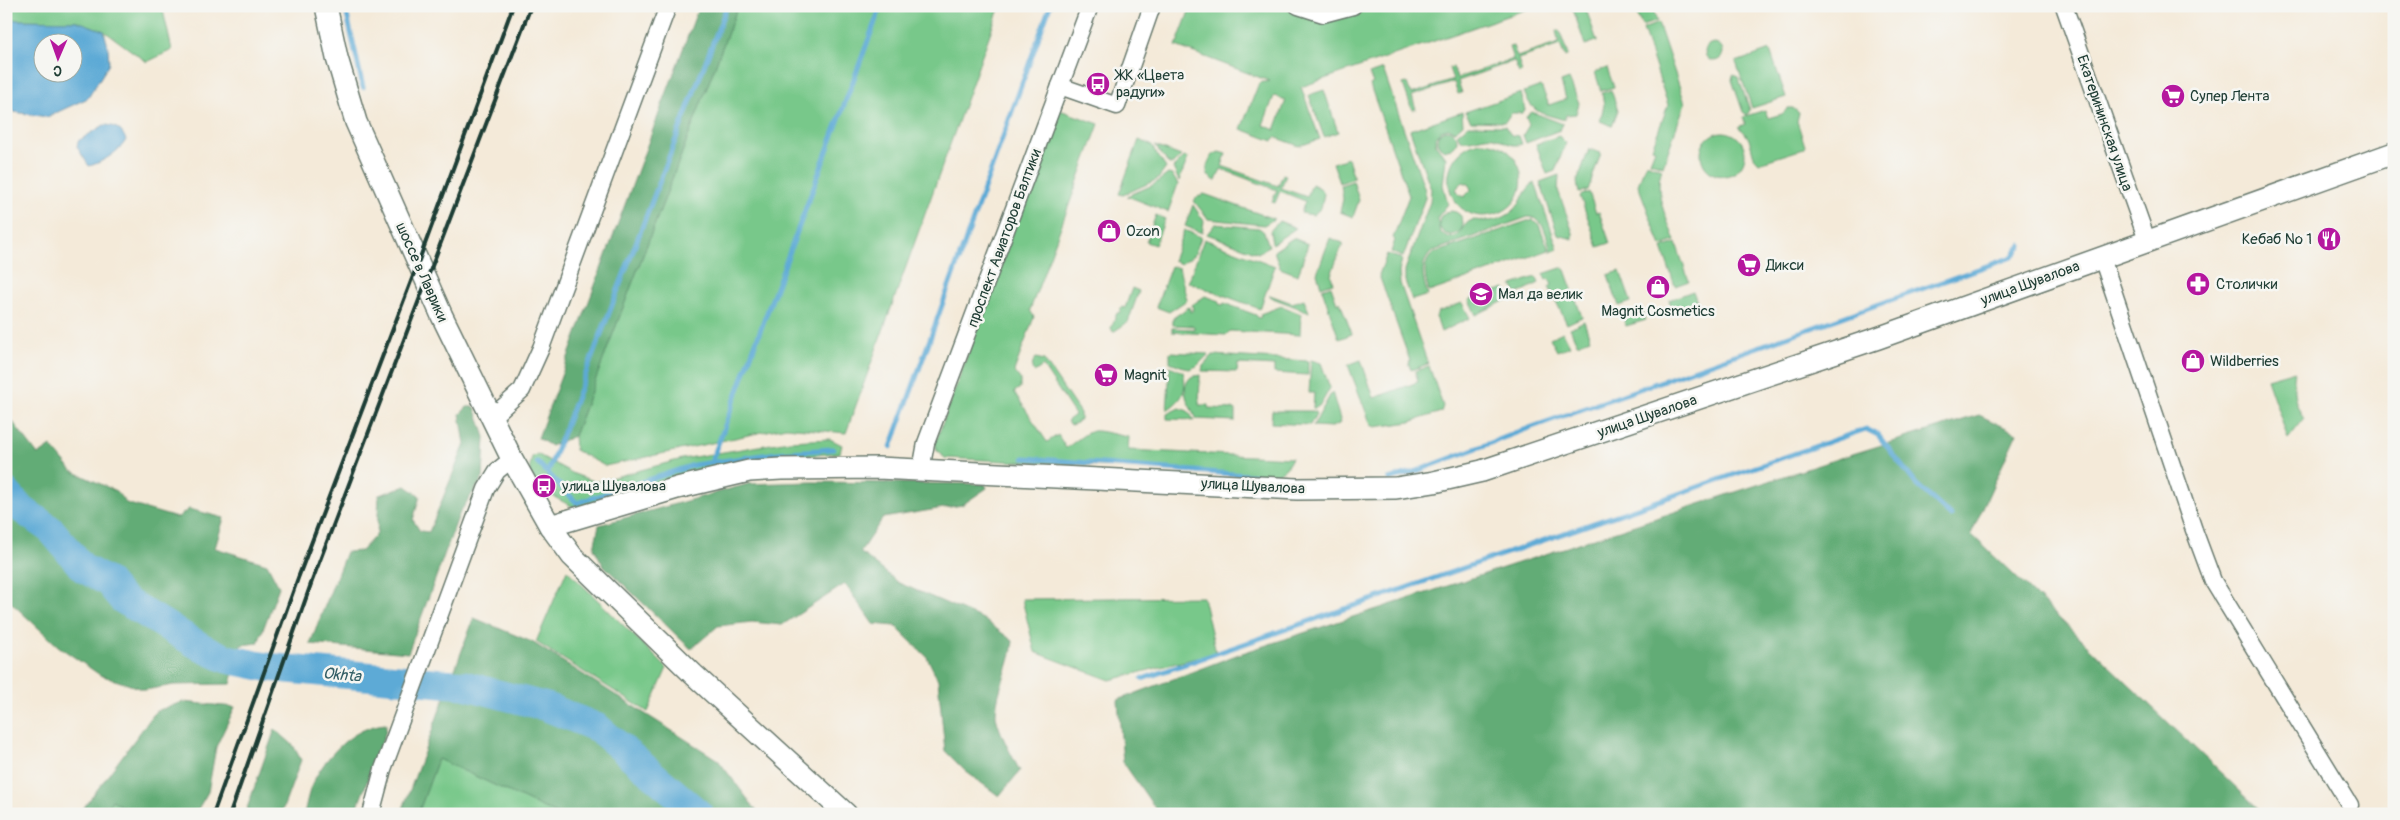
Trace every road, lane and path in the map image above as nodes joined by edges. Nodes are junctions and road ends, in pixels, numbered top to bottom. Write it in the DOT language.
graph roads {
  1 [pos="326,6"];
  2 [pos="668,6"];
  3 [pos="1090,6"];
  4 [pos="1152,6"];
  5 [pos="1298,6"];
  6 [pos="1353,6"];
  7 [pos="2064,6"];
  8 [pos="1060,86"];
  9 [pos="2394,152"];
  10 [pos="2147,240"];
  11 [pos="2102,258"];
  12 [pos="492,417"];
  13 [pos="512,459"];
  14 [pos="921,470"];
  15 [pos="550,526"];
  16 [pos="2350,805"];
  17 [pos="371,814"];
  18 [pos="846,814"];
  1 -- 12 [label="street, шоссе в Лаврики"];
  2 -- 12 [label="street"];
  3 -- 8 [label="street, проспект Авиаторов Балтики"];
  4 -- 8 [label="street"];
  5 -- 6 [label="street"];
  7 -- 10 [label="street, Екатерининская улица"];
  8 -- 14 [label="street, проспект Авиаторов Балтики"];
  9 -- 10 [label="street, улица Шувалова"];
  10 -- 11 [label="street, улица Шувалова"];
  11 -- 14 [label="street, улица Шувалова"];
  11 -- 16 [label="street"];
  12 -- 13 [label="street, шоссе в Лаврики"];
  13 -- 15 [label="street, шоссе в Лаврики"];
  13 -- 17 [label="street"];
  14 -- 15 [label="street, улица Шувалова"];
  15 -- 18 [label="street, шоссе в Лаврики"];
}
